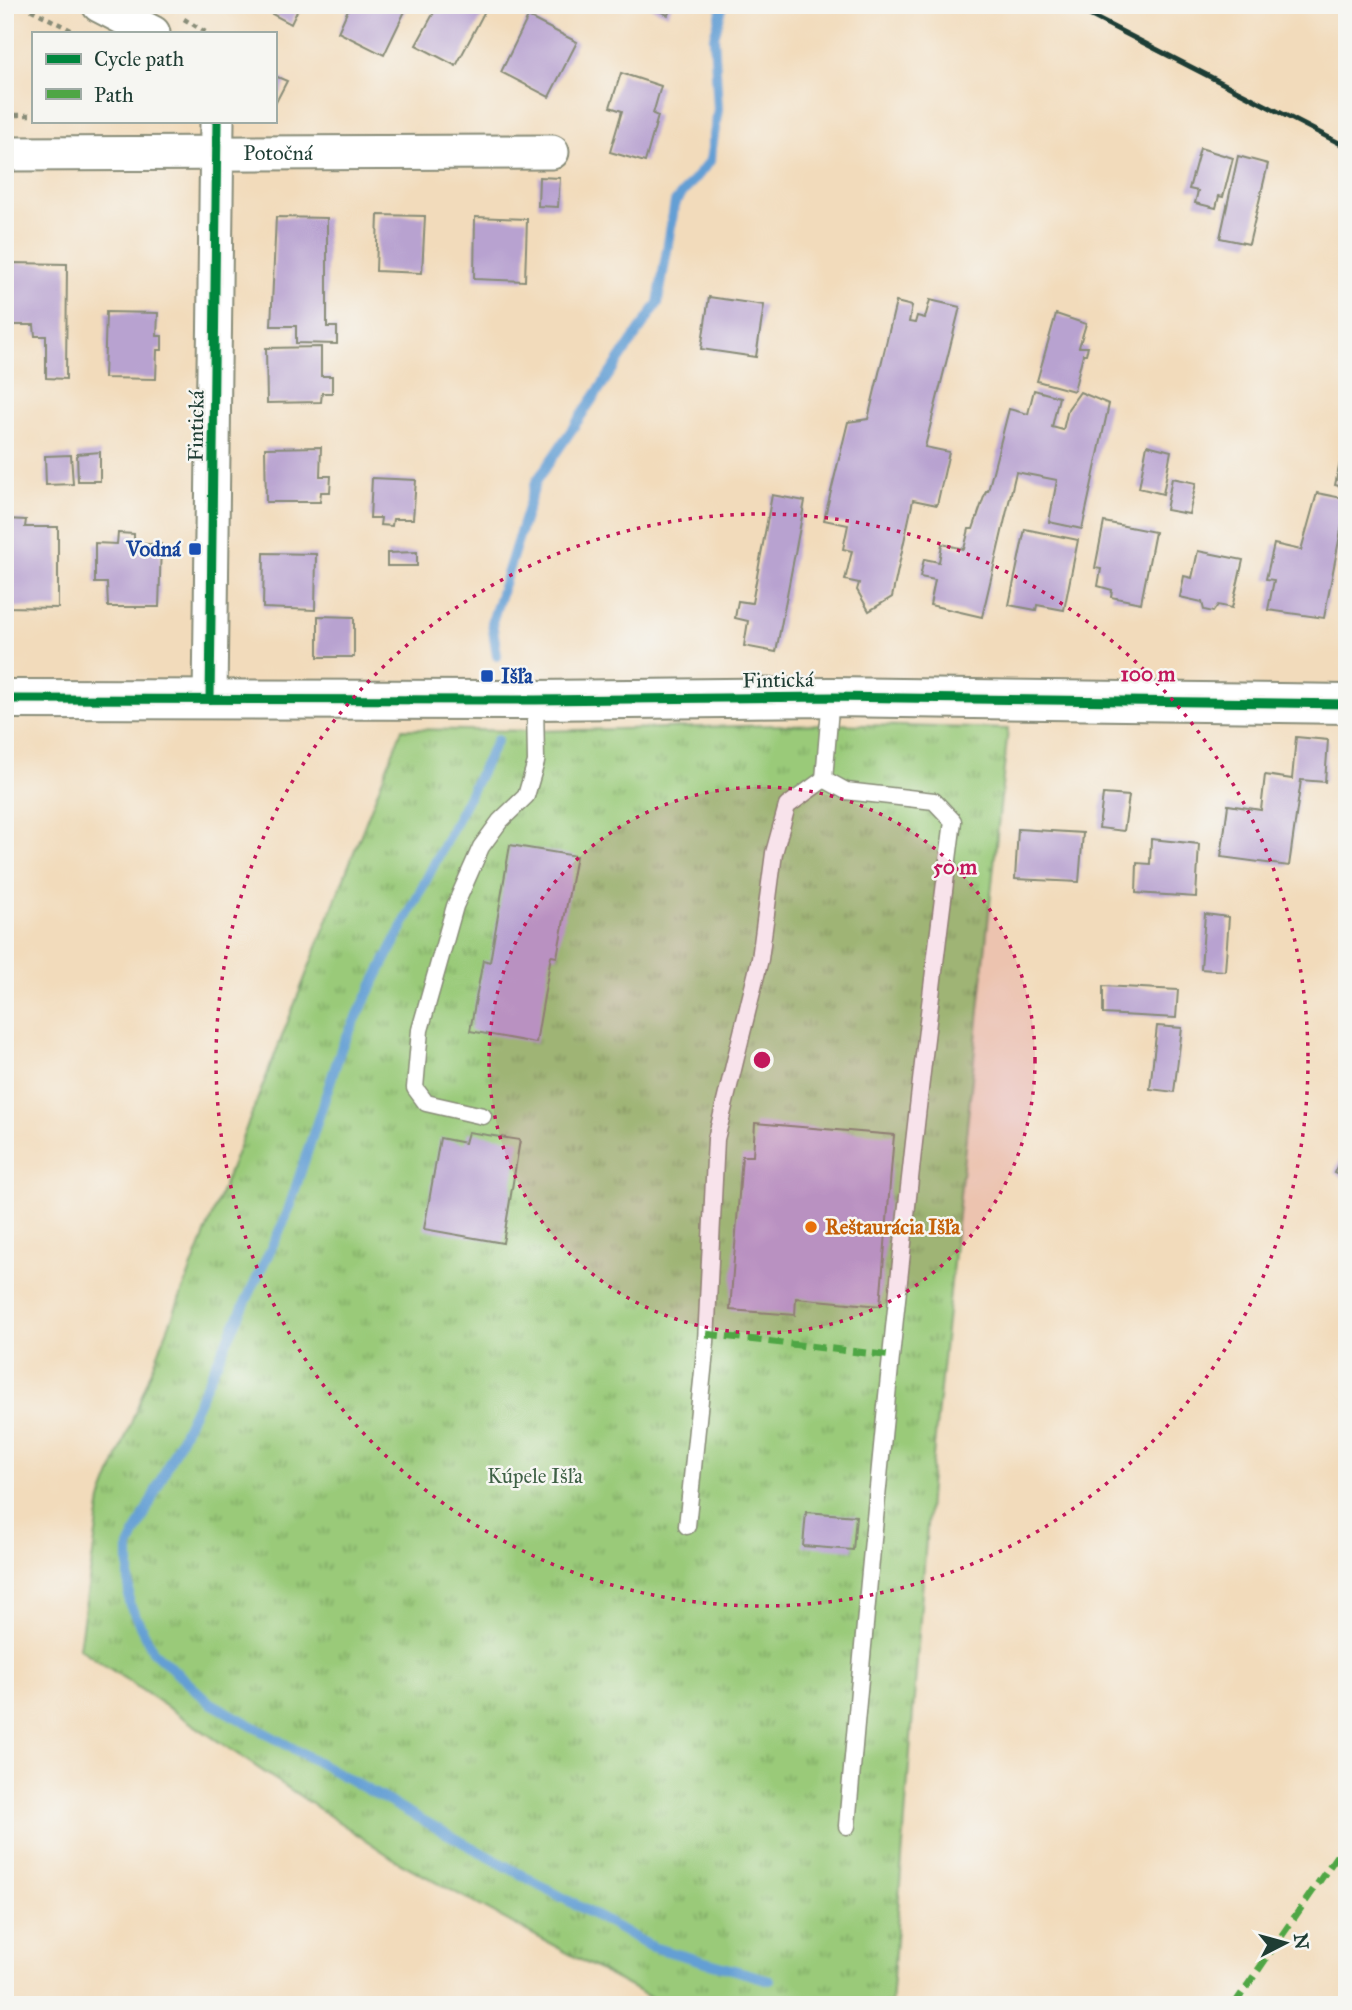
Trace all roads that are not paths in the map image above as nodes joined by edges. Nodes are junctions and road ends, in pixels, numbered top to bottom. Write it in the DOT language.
graph roads {
  1 [pos="99,5"];
  2 [pos="151,32"];
  3 [pos="217,122"];
  4 [pos="552,152"];
  5 [pos="216,153"];
  6 [pos="5,154"];
  7 [pos="831,697"];
  8 [pos="5,699"];
  9 [pos="210,699"];
  10 [pos="535,700"];
  11 [pos="1347,704"];
  12 [pos="824,779"];
  13 [pos="483,1116"];
  14 [pos="687,1526"];
  15 [pos="847,1826"];
  1 -- 2 [label="street"];
  3 -- 5 [label="street"];
  4 -- 5 [label="street, Potočná"];
  5 -- 6 [label="street, Potočná"];
  5 -- 9 [label="street, Fintická"];
  7 -- 10 [label="street, Fintická"];
  7 -- 11 [label="street, Fintická"];
  7 -- 12 [label="lane"];
  8 -- 9 [label="street, Fintická"];
  9 -- 10 [label="street, Fintická"];
  10 -- 13 [label="lane"];
  12 -- 14 [label="lane"];
  12 -- 15 [label="lane"];
}
